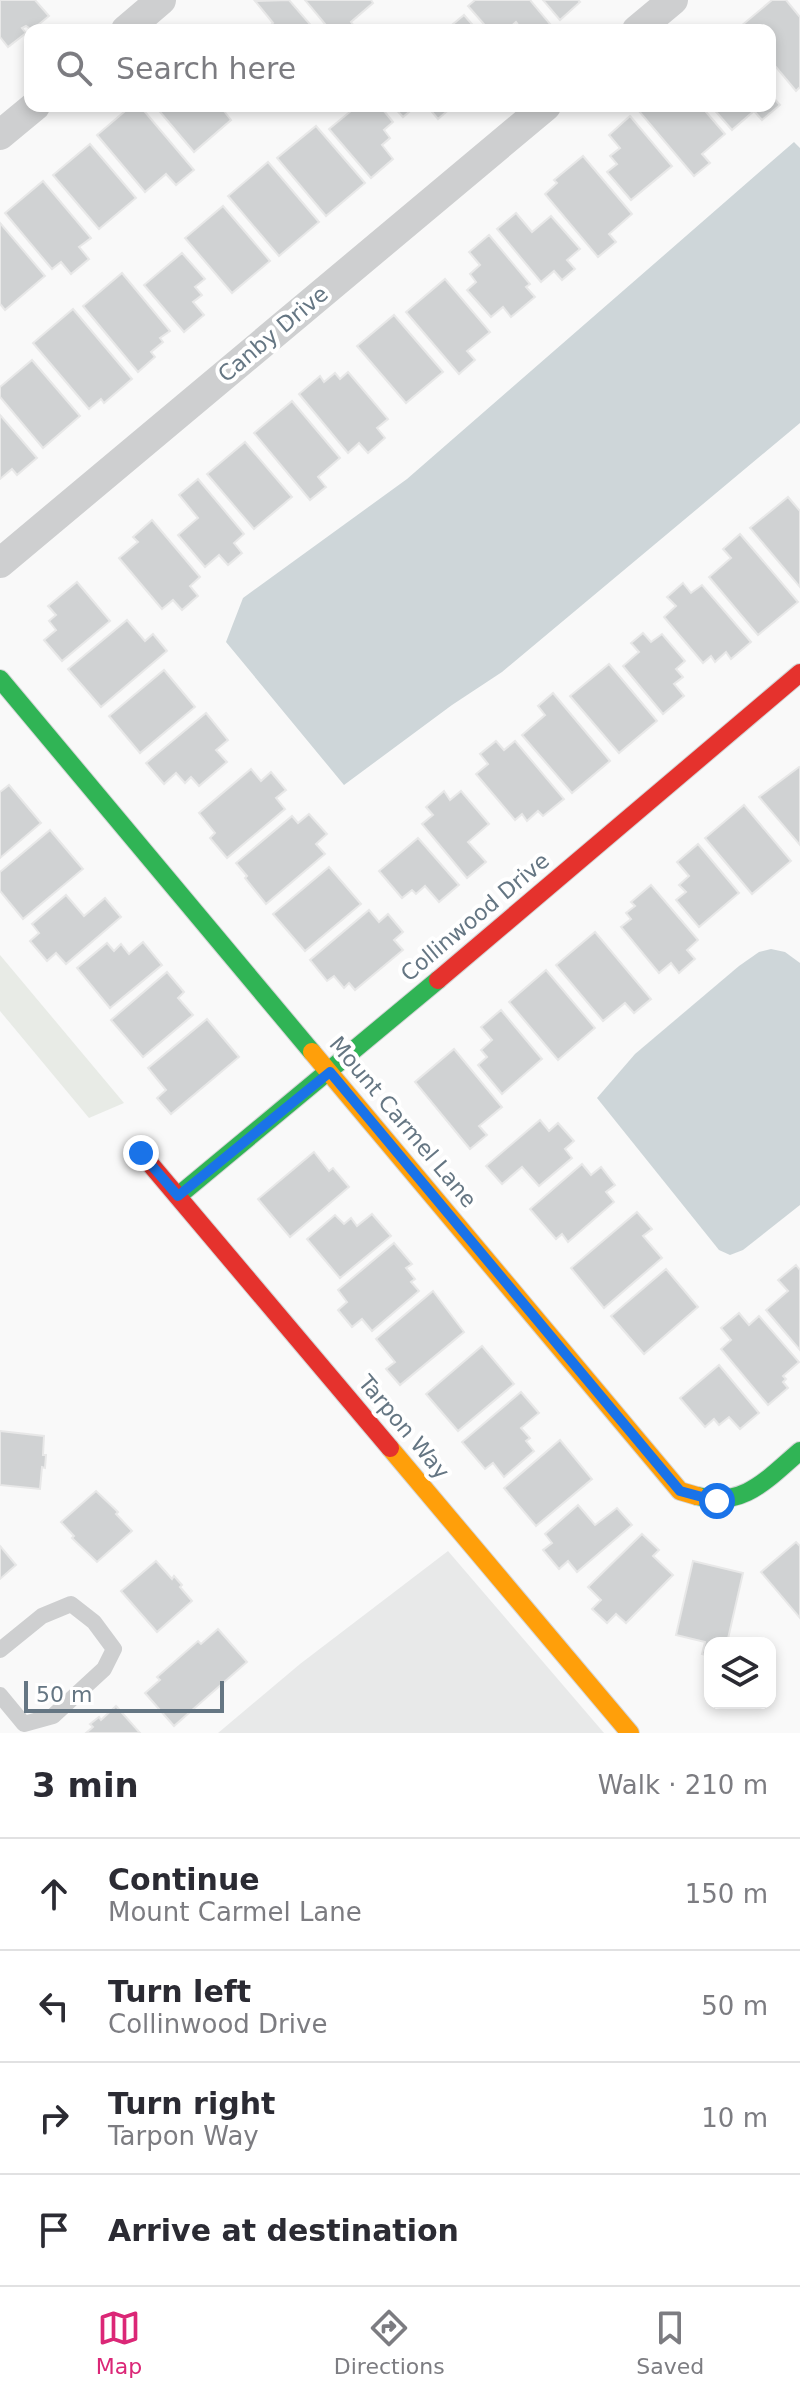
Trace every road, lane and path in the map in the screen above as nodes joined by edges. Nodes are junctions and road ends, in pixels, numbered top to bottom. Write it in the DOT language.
graph roads {
  1 [pos="161,0"];
  2 [pos="673,0"];
  3 [pos="133,24"];
  4 [pos="644,24"];
  5 [pos="28,112"];
  6 [pos="539,112"];
  7 [pos="0,135"];
  8 [pos="0,563"];
  9 [pos="799,676"];
  10 [pos="0,679"];
  11 [pos="330,1072"];
  12 [pos="141,1153"];
  13 [pos="178,1196"];
  14 [pos="800,1451"];
  15 [pos="0,1650"];
  16 [pos="0,1695"];
  17 [pos="630,1733"];
  1 -- 3 [label="street"];
  2 -- 4 [label="street"];
  5 -- 7 [label="street"];
  6 -- 8 [label="street, Canby Drive"];
  9 -- 11 [label="street, Collinwood Drive"];
  10 -- 11 [label="street, Mount Carmel Lane"];
  11 -- 13 [label="street, Collinwood Drive"];
  11 -- 14 [label="street, Mount Carmel Lane"];
  12 -- 13 [label="street, Tarpon Way"];
  13 -- 17 [label="street, Tarpon Way"];
  15 -- 16 [label="lane"];
}
